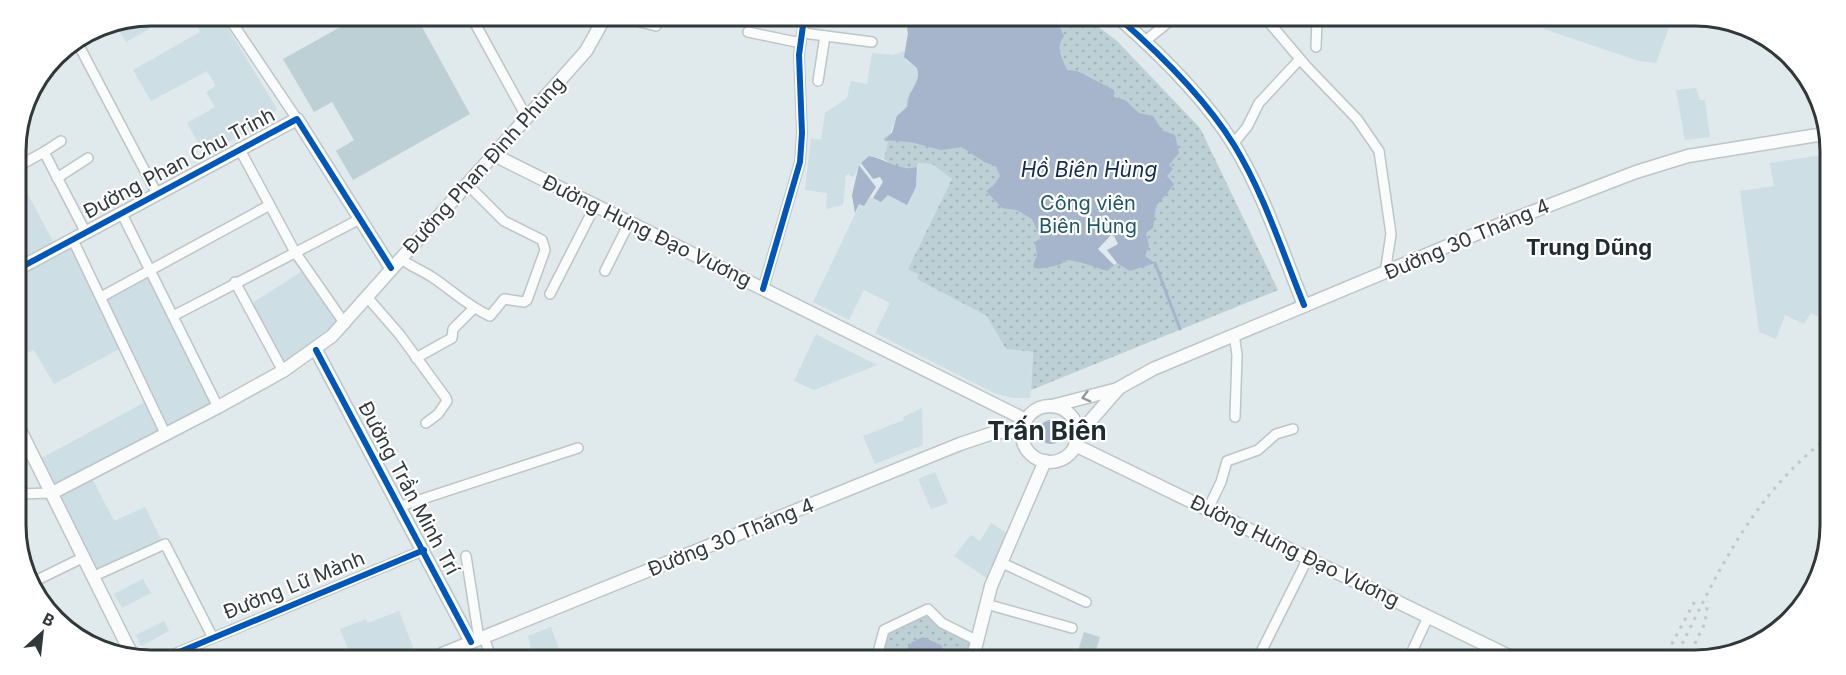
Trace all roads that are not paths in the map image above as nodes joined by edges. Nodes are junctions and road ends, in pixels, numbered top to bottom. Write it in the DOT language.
graph roads {
  1 [pos="234,26"];
  2 [pos="476,26"];
  3 [pos="600,26"];
  4 [pos="803,26"];
  5 [pos="1127,26"];
  6 [pos="1164,26"];
  7 [pos="1272,26"];
  8 [pos="1317,26"];
  9 [pos="748,32"];
  10 [pos="802,33"];
  11 [pos="825,36"];
  12 [pos="872,42"];
  13 [pos="1144,42"];
  14 [pos="801,43"];
  15 [pos="1316,47"];
  16 [pos="80,48"];
  17 [pos="1300,58"];
  18 [pos="818,81"];
  19 [pos="297,118"];
  20 [pos="527,118"];
  21 [pos="1819,135"];
  22 [pos="61,141"];
  23 [pos="1233,144"];
  24 [pos="239,148"];
  25 [pos="44,152"];
  26 [pos="494,155"];
  27 [pos="88,158"];
  28 [pos="26,162"];
  29 [pos="57,178"];
  30 [pos="467,184"];
  31 [pos="156,192"];
  32 [pos="268,206"];
  33 [pos="595,206"];
  34 [pos="122,214"];
  35 [pos="360,219"];
  36 [pos="629,223"];
  37 [pos="86,233"];
  38 [pos="73,240"];
  39 [pos="295,252"];
  40 [pos="400,258"];
  41 [pos="26,265"];
  42 [pos="391,268"];
  43 [pos="150,270"];
  44 [pos="605,271"];
  45 [pos="1385,273"];
  46 [pos="236,282"];
  47 [pos="763,289"];
  48 [pos="550,294"];
  49 [pos="100,297"];
  50 [pos="367,297"];
  51 [pos="1304,305"];
  52 [pos="473,309"];
  53 [pos="172,316"];
  54 [pos="345,324"];
  55 [pos="1234,334"];
  56 [pos="316,350"];
  57 [pos="416,358"];
  58 [pos="283,371"];
  59 [pos="1119,388"];
  60 [pos="1052,406"];
  61 [pos="218,407"];
  62 [pos="1235,417"];
  63 [pos="426,423"];
  64 [pos="1024,426"];
  65 [pos="1293,429"];
  66 [pos="165,433"];
  67 [pos="1076,440"];
  68 [pos="26,442"];
  69 [pos="578,448"];
  70 [pos="1045,461"];
  71 [pos="26,494"];
  72 [pos="52,494"];
  73 [pos="401,506"];
  74 [pos="1208,509"];
  75 [pos="424,550"];
  76 [pos="466,556"];
  77 [pos="82,558"];
  78 [pos="1308,558"];
  79 [pos="1000,562"];
  80 [pos="92,577"];
  81 [pos="38,580"];
  82 [pos="1086,602"];
  83 [pos="986,604"];
  84 [pos="1428,616"];
  85 [pos="1072,628"];
  86 [pos="212,636"];
  87 [pos="478,639"];
  88 [pos="976,640"];
  89 [pos="128,647"];
  90 [pos="974,649"];
  91 [pos="1262,649"];
  92 [pos="1413,649"];
  93 [pos="1495,649"];
  94 [pos="183,650"];
  95 [pos="452,650"];
  96 [pos="486,650"];
  97 [pos="879,650"];
  1 -- 19 [label="street"];
  2 -- 20 [label="street"];
  3 -- 20 [label="main road, Đường Phan Đình Phùng"];
  4 -- 10 [label="street"];
  5 -- 13 [label="main road"];
  6 -- 13 [label="street"];
  7 -- 17 [label="street"];
  8 -- 15 [label="street"];
  9 -- 14 [label="street"];
  10 -- 11 [label="street"];
  10 -- 14 [label="street"];
  11 -- 12 [label="street"];
  11 -- 18 [label="street"];
  13 -- 23 [label="main road"];
  14 -- 47 [label="street"];
  16 -- 31 [label="street"];
  17 -- 23 [label="street"];
  17 -- 45 [label="street"];
  19 -- 24 [label="main road, Đường Phan Chu Trinh"];
  19 -- 35 [label="main road, Đường Phan Chu Trinh"];
  20 -- 26 [label="main road, Đường Phan Đình Phùng"];
  21 -- 45 [label="main road, Đường 30 Tháng 4"];
  22 -- 25 [label="street"];
  23 -- 51 [label="main road"];
  24 -- 31 [label="main road, Đường Phan Chu Trinh"];
  24 -- 32 [label="street"];
  25 -- 28 [label="street"];
  25 -- 29 [label="street"];
  26 -- 30 [label="main road, Đường Phan Đình Phùng"];
  26 -- 33 [label="main road, Đường Hưng Đạo Vương"];
  27 -- 29 [label="street"];
  29 -- 37 [label="street"];
  30 -- 40 [label="main road, Đường Phan Đình Phùng"];
  30 -- 52 [label="street"];
  31 -- 34 [label="main road, Đường Phan Chu Trinh"];
  32 -- 39 [label="street"];
  32 -- 43 [label="street"];
  33 -- 36 [label="main road, Đường Hưng Đạo Vương"];
  33 -- 48 [label="street"];
  34 -- 37 [label="main road, Đường Phan Chu Trinh"];
  34 -- 43 [label="street"];
  35 -- 39 [label="street"];
  35 -- 42 [label="main road, Đường Phan Chu Trinh"];
  36 -- 44 [label="street"];
  36 -- 47 [label="main road, Đường Hưng Đạo Vương"];
  37 -- 38 [label="main road, Đường Phan Chu Trinh"];
  38 -- 41 [label="main road, Đường Phan Chu Trinh"];
  38 -- 49 [label="street"];
  39 -- 46 [label="street"];
  39 -- 54 [label="street"];
  40 -- 42 [label="main road, Đường Phan Đình Phùng"];
  40 -- 52 [label="street"];
  42 -- 50 [label="main road, Đường Phan Đình Phùng"];
  43 -- 49 [label="street"];
  43 -- 53 [label="street"];
  45 -- 51 [label="main road, Đường 30 Tháng 4"];
  46 -- 53 [label="street"];
  46 -- 58 [label="street"];
  47 -- 64 [label="main road, Đường Hưng Đạo Vương"];
  49 -- 66 [label="street"];
  50 -- 54 [label="main road, Đường Phan Đình Phùng"];
  50 -- 57 [label="street"];
  51 -- 55 [label="main road, Đường 30 Tháng 4"];
  52 -- 57 [label="street"];
  53 -- 61 [label="street"];
  54 -- 56 [label="main road, Đường Phan Đình Phùng"];
  55 -- 59 [label="main road, Đường 30 Tháng 4"];
  55 -- 62 [label="street"];
  56 -- 58 [label="main road, Đường Phan Đình Phùng"];
  56 -- 73 [label="main road, Đường Trần Minh Trí"];
  57 -- 63 [label="street"];
  58 -- 61 [label="main road, Đường Phan Đình Phùng"];
  59 -- 60 [label="main road, Đường 30 Tháng 4, one-way"];
  59 -- 67 [label="main road, Đường 30 Tháng 4"];
  60 -- 64 [label="main road"];
  60 -- 67 [label="main road"];
  61 -- 66 [label="main road, Đường Phan Đình Phùng"];
  64 -- 70 [label="main road"];
  64 -- 87 [label="main road, Đường 30 Tháng 4"];
  65 -- 74 [label="street"];
  66 -- 72 [label="main road, Đường Phan Đình Phùng"];
  67 -- 70 [label="main road"];
  67 -- 74 [label="main road, Đường Hưng Đạo Vương"];
  68 -- 72 [label="main road"];
  69 -- 73 [label="street"];
  70 -- 79 [label="main road"];
  71 -- 72 [label="street"];
  72 -- 77 [label="main road"];
  73 -- 75 [label="main road, Đường Trần Minh Trí"];
  74 -- 78 [label="main road, Đường Hưng Đạo Vương"];
  75 -- 86 [label="street, Đường Lữ Mành"];
  75 -- 87 [label="main road, Đường Trần Minh Trí"];
  76 -- 87 [label="street"];
  77 -- 80 [label="main road"];
  77 -- 81 [label="street"];
  78 -- 84 [label="main road, Đường Hưng Đạo Vương"];
  78 -- 91 [label="street"];
  79 -- 82 [label="street"];
  79 -- 83 [label="main road"];
  80 -- 86 [label="street"];
  80 -- 89 [label="main road"];
  83 -- 85 [label="street"];
  83 -- 88 [label="main road"];
  84 -- 92 [label="street"];
  84 -- 93 [label="main road, Đường Hưng Đạo Vương"];
  86 -- 94 [label="street, Đường Lữ Mành"];
  87 -- 95 [label="main road, Đường 30 Tháng 4"];
  87 -- 96 [label="street"];
  88 -- 90 [label="main road"];
  88 -- 97 [label="street"];
}
